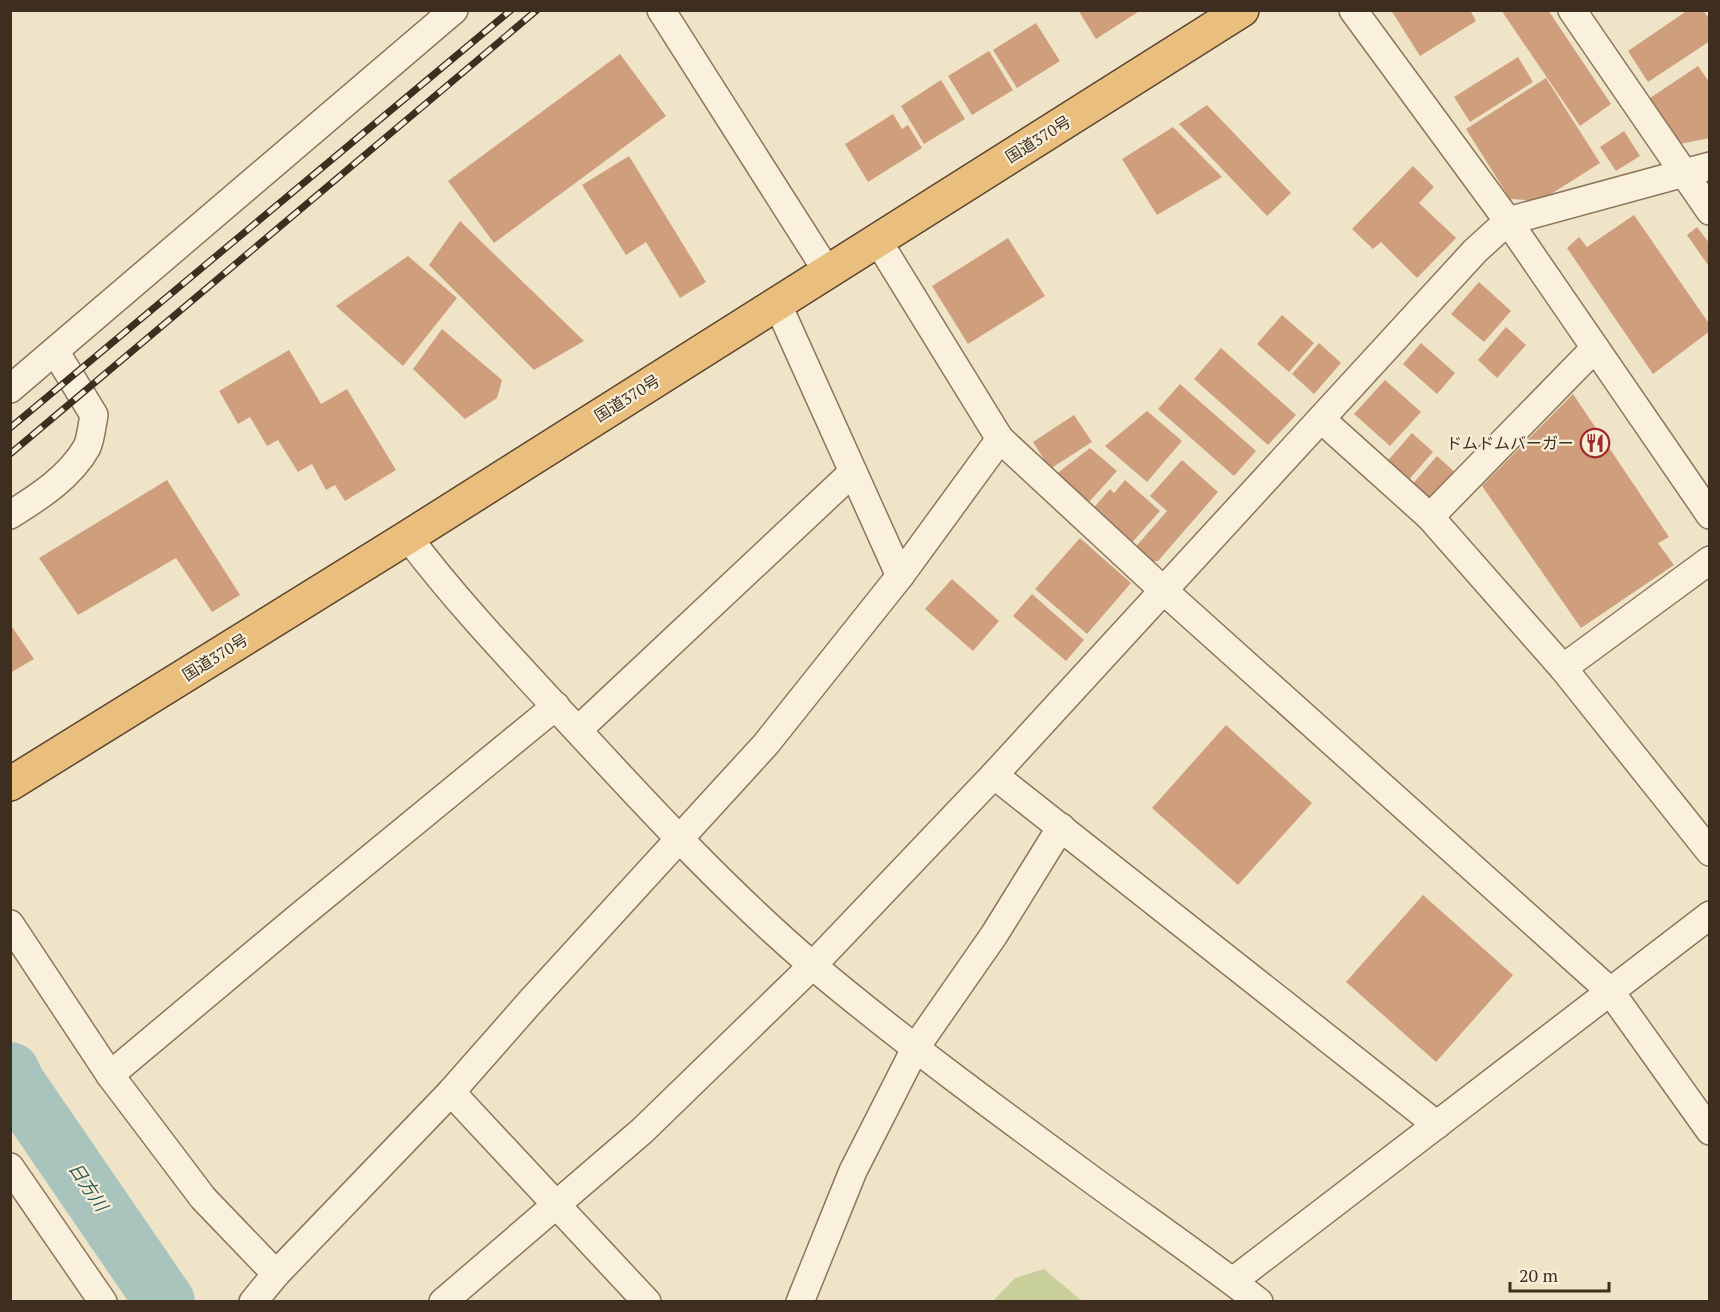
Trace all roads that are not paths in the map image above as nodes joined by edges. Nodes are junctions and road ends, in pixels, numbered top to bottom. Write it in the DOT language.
graph roads {
  1 [pos="454,10"];
  2 [pos="661,10"];
  3 [pos="1242,10"];
  4 [pos="1353,10"];
  5 [pos="1572,10"];
  6 [pos="1710,166"];
  7 [pos="1684,174"];
  8 [pos="1710,211"];
  9 [pos="1508,222"];
  10 [pos="878,241"];
  11 [pos="827,271"];
  12 [pos="777,303"];
  13 [pos="1594,348"];
  14 [pos="56,351"];
  15 [pos="10,389"];
  16 [pos="1321,419"];
  17 [pos="1000,440"];
  18 [pos="853,472"];
  19 [pos="10,515"];
  20 [pos="1710,515"];
  21 [pos="1430,517"];
  22 [pos="408,537"];
  23 [pos="1710,560"];
  24 [pos="900,576"];
  25 [pos="1163,590"];
  26 [pos="1563,668"];
  27 [pos="556,706"];
  28 [pos="578,730"];
  29 [pos="994,775"];
  30 [pos="10,784"];
  31 [pos="1061,827"];
  32 [pos="679,840"];
  33 [pos="1710,852"];
  34 [pos="1710,915"];
  35 [pos="10,924"];
  36 [pos="813,965"];
  37 [pos="1610,991"];
  38 [pos="916,1047"];
  39 [pos="110,1075"];
  40 [pos="452,1092"];
  41 [pos="1437,1125"];
  42 [pos="1710,1131"];
  43 [pos="10,1167"];
  44 [pos="557,1206"];
  45 [pos="276,1274"];
  46 [pos="1233,1281"];
  47 [pos="103,1302"];
  48 [pos="253,1302"];
  49 [pos="443,1302"];
  50 [pos="647,1302"];
  51 [pos="800,1302"];
  52 [pos="1259,1302"];
  1 -- 14 [label="street"];
  2 -- 11 [label="street"];
  3 -- 10 [label="highway, 国道370号"];
  4 -- 9 [label="street"];
  5 -- 7 [label="street"];
  6 -- 7 [label="street"];
  7 -- 8 [label="street"];
  7 -- 9 [label="street"];
  9 -- 13 [label="street"];
  9 -- 16 [label="street"];
  10 -- 11 [label="highway, 国道370号"];
  10 -- 17 [label="street"];
  11 -- 12 [label="highway, 国道370号"];
  12 -- 18 [label="street"];
  12 -- 22 [label="highway, 国道370号"];
  13 -- 20 [label="street"];
  13 -- 21 [label="street"];
  14 -- 15 [label="street"];
  14 -- 19 [label="street"];
  16 -- 21 [label="street"];
  16 -- 25 [label="street"];
  17 -- 24 [label="street"];
  17 -- 25 [label="street"];
  18 -- 24 [label="street"];
  18 -- 28 [label="street"];
  21 -- 26 [label="street"];
  22 -- 27 [label="street"];
  22 -- 30 [label="highway, 国道370号"];
  23 -- 26 [label="street"];
  24 -- 32 [label="street"];
  25 -- 29 [label="street"];
  25 -- 37 [label="street"];
  26 -- 33 [label="street"];
  27 -- 28 [label="street"];
  27 -- 39 [label="street"];
  28 -- 32 [label="street"];
  29 -- 31 [label="street"];
  29 -- 36 [label="street"];
  31 -- 38 [label="street"];
  31 -- 41 [label="street"];
  32 -- 36 [label="street"];
  32 -- 40 [label="street"];
  34 -- 37 [label="street"];
  35 -- 39 [label="street"];
  36 -- 38 [label="street"];
  36 -- 44 [label="street"];
  37 -- 41 [label="street"];
  37 -- 42 [label="street"];
  38 -- 46 [label="street"];
  38 -- 51 [label="street"];
  39 -- 45 [label="street"];
  40 -- 44 [label="street"];
  40 -- 45 [label="street"];
  41 -- 46 [label="street"];
  43 -- 47 [label="street"];
  44 -- 49 [label="street"];
  44 -- 50 [label="street"];
  45 -- 48 [label="street"];
  46 -- 52 [label="street"];
}
